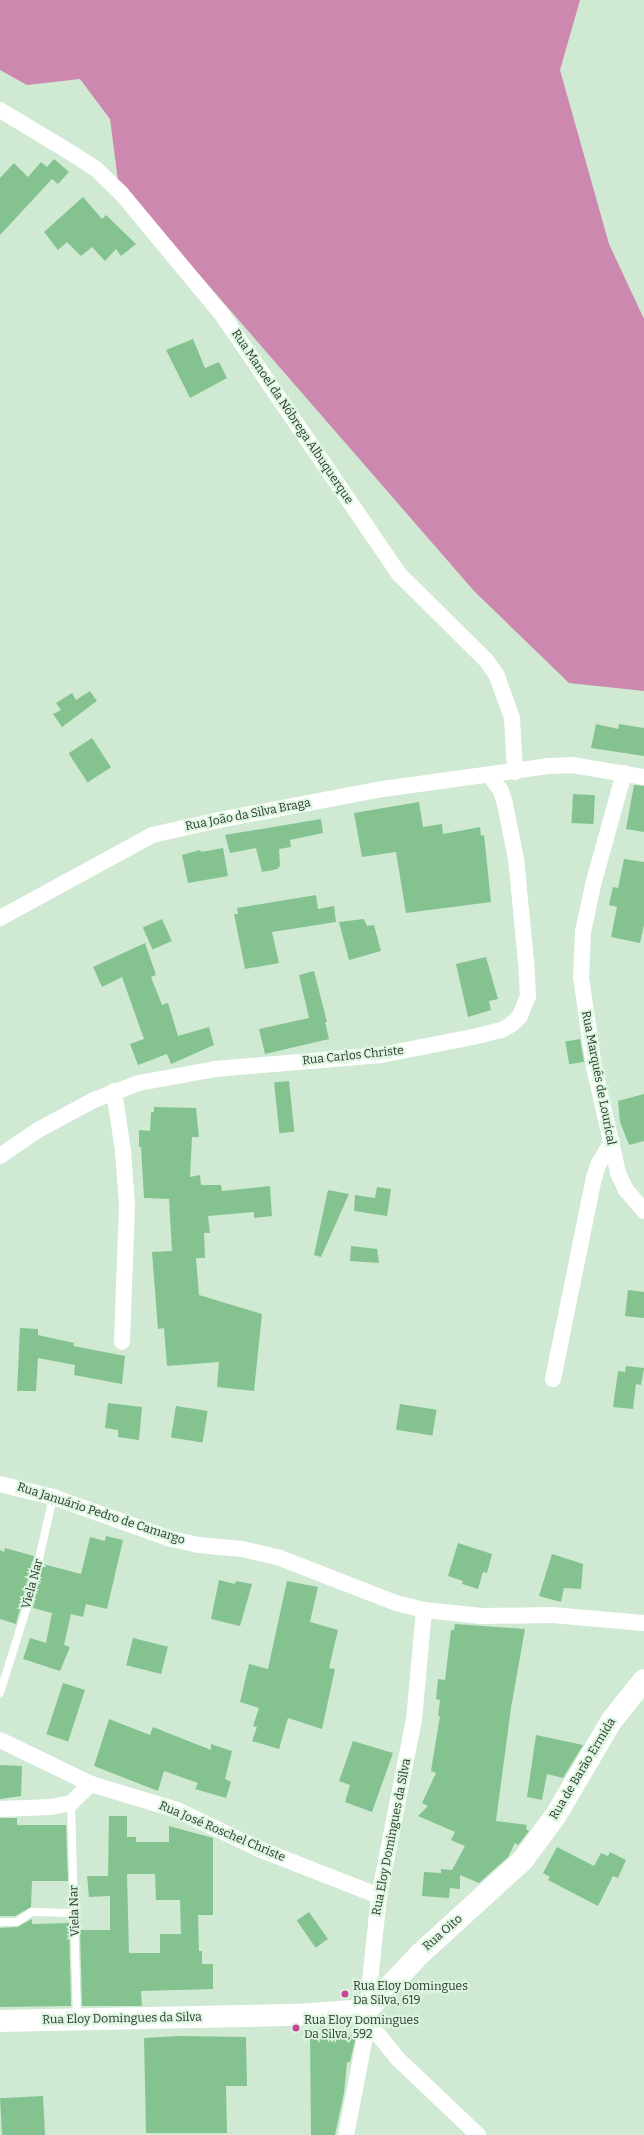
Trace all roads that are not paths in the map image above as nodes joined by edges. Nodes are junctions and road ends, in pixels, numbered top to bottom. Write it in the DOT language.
graph roads {
  1 [pos="0,110"];
  2 [pos="515,772"];
  3 [pos="624,773"];
  4 [pos="490,776"];
  5 [pos="644,777"];
  6 [pos="0,918"];
  7 [pos="114,1091"];
  8 [pos="612,1142"];
  9 [pos="0,1156"];
  10 [pos="644,1211"];
  11 [pos="122,1342"];
  12 [pos="553,1379"];
  13 [pos="0,1484"];
  14 [pos="53,1497"];
  15 [pos="424,1610"];
  16 [pos="644,1623"];
  17 [pos="644,1680"];
  18 [pos="0,1693"];
  19 [pos="0,1740"];
  20 [pos="91,1784"];
  21 [pos="71,1803"];
  22 [pos="0,1809"];
  23 [pos="523,1860"];
  24 [pos="379,1896"];
  25 [pos="74,1913"];
  26 [pos="0,1922"];
  27 [pos="368,2016"];
  28 [pos="77,2020"];
  29 [pos="0,2021"];
  30 [pos="346,2135"];
  31 [pos="478,2135"];
  1 -- 2 [label="street, Rua Manoel da Nóbrega Albuquerque"];
  2 -- 3 [label="street, Rua João da Silva Braga"];
  2 -- 4 [label="street, Rua João da Silva Braga"];
  3 -- 5 [label="street, Rua João da Silva Braga"];
  3 -- 8 [label="street, Rua Marquês de Lourical"];
  4 -- 6 [label="street, Rua João da Silva Braga"];
  4 -- 7 [label="street, Rua Carlos Christe"];
  7 -- 9 [label="street, Rua Carlos Christe"];
  7 -- 11 [label="street"];
  8 -- 10 [label="street, Rua Marquês de Lourical"];
  8 -- 12 [label="street"];
  13 -- 14 [label="street, Rua Januário Pedro de Camargo"];
  14 -- 15 [label="street, Rua Januário Pedro de Camargo"];
  14 -- 18 [label="lane, Viela Nar"];
  15 -- 16 [label="street, Rua Januário Pedro de Camargo"];
  15 -- 24 [label="street, Rua Eloy Domingues da Silva"];
  17 -- 23 [label="main road, Rua de Barão Ermida"];
  19 -- 20 [label="street, Rua José Roschel Christe"];
  20 -- 21 [label="street"];
  20 -- 24 [label="street, Rua José Roschel Christe"];
  21 -- 22 [label="street"];
  21 -- 25 [label="lane, Viela Nar"];
  23 -- 27 [label="main road, Rua Oito"];
  24 -- 27 [label="street, Rua Eloy Domingues da Silva"];
  25 -- 26 [label="lane"];
  25 -- 28 [label="lane, Viela Nar"];
  27 -- 28 [label="main road, Rua Eloy Domingues da Silva"];
  27 -- 30 [label="street"];
  27 -- 31 [label="street"];
  28 -- 29 [label="main road, Rua Eloy Domingues da Silva"];
}
